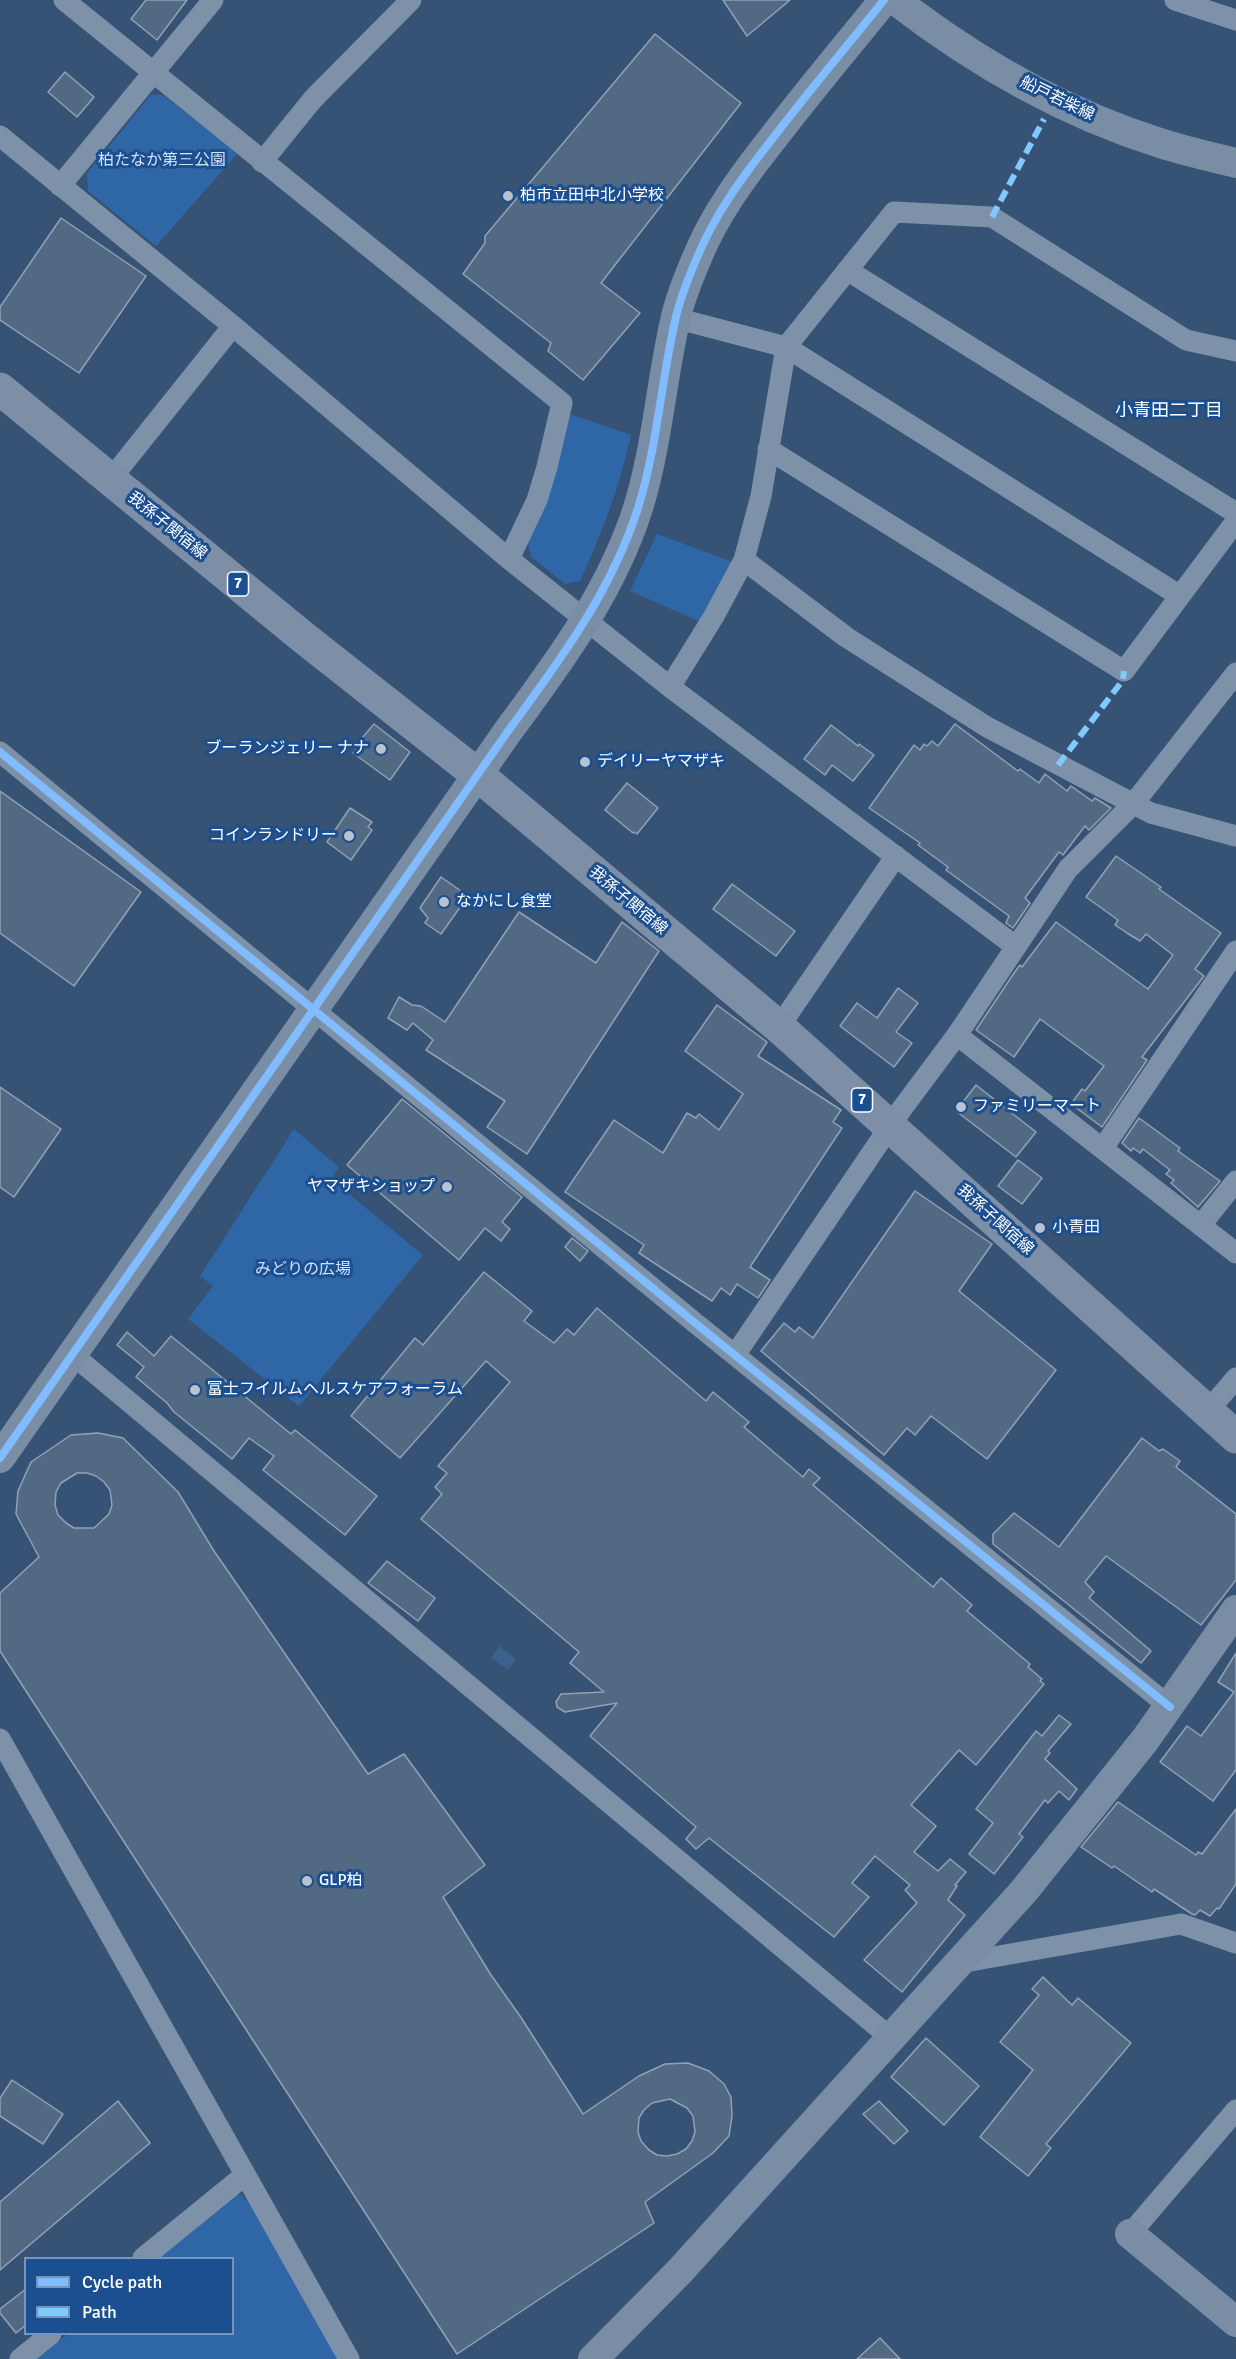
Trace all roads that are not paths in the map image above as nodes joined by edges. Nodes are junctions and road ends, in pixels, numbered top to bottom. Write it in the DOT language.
graph roads {
  1 [pos="63,0"];
  2 [pos="213,0"];
  3 [pos="411,0"];
  4 [pos="884,0"];
  5 [pos="895,0"];
  6 [pos="1175,0"];
  7 [pos="1236,20"];
  8 [pos="152,74"];
  9 [pos="0,136"];
  10 [pos="262,162"];
  11 [pos="1236,163"];
  12 [pos="60,186"];
  13 [pos="847,270"];
  14 [pos="675,318"];
  15 [pos="233,326"];
  16 [pos="786,347"];
  17 [pos="1236,351"];
  18 [pos="0,389"];
  19 [pos="768,448"];
  20 [pos="110,480"];
  21 [pos="1236,513"];
  22 [pos="1236,521"];
  23 [pos="509,559"];
  24 [pos="744,560"];
  25 [pos="1180,596"];
  26 [pos="586,620"];
  27 [pos="1234,680"];
  28 [pos="670,687"];
  29 [pos="0,752"];
  30 [pos="478,775"];
  31 [pos="1134,803"];
  32 [pos="1236,836"];
  33 [pos="896,856"];
  34 [pos="1015,946"];
  35 [pos="1236,951"];
  36 [pos="315,1010"];
  37 [pos="779,1027"];
  38 [pos="957,1035"];
  39 [pos="892,1126"];
  40 [pos="1103,1148"];
  41 [pos="1236,1181"];
  42 [pos="1201,1225"];
  43 [pos="1236,1253"];
  44 [pos="73,1355"];
  45 [pos="735,1355"];
  46 [pos="1236,1378"];
  47 [pos="1208,1411"];
  48 [pos="1236,1437"];
  49 [pos="0,1458"];
  50 [pos="1236,1610"];
  51 [pos="1170,1707"];
  52 [pos="0,1739"];
  53 [pos="1236,1943"];
  54 [pos="959,1963"];
  55 [pos="892,2039"];
  56 [pos="1236,2110"];
  57 [pos="245,2175"];
  58 [pos="1130,2234"];
  59 [pos="145,2257"];
  60 [pos="1236,2322"];
  61 [pos="50,2335"];
  62 [pos="603,2355"];
  63 [pos="20,2359"];
  64 [pos="349,2359"];
  1 -- 8 [label="street"];
  2 -- 8 [label="street"];
  3 -- 10 [label="street"];
  4 -- 14 [label="street"];
  5 -- 11 [label="street, 船戸若柴線"];
  6 -- 7 [label="street"];
  8 -- 10 [label="street"];
  8 -- 12 [label="street"];
  9 -- 12 [label="street"];
  10 -- 23 [label="street"];
  12 -- 15 [label="street"];
  13 -- 16 [label="street"];
  13 -- 17 [label="street"];
  13 -- 21 [label="street"];
  14 -- 16 [label="street"];
  14 -- 26 [label="street"];
  15 -- 20 [label="street"];
  15 -- 23 [label="street"];
  16 -- 19 [label="street"];
  16 -- 25 [label="street"];
  18 -- 20 [label="main road, 我孫子関宿線 / 7"];
  19 -- 24 [label="street"];
  19 -- 25 [label="street"];
  20 -- 30 [label="main road, 我孫子関宿線 / 7"];
  22 -- 25 [label="street"];
  23 -- 26 [label="street"];
  24 -- 28 [label="street"];
  24 -- 31 [label="street"];
  26 -- 28 [label="street"];
  26 -- 30 [label="street"];
  27 -- 31 [label="street"];
  28 -- 33 [label="street"];
  29 -- 36 [label="street"];
  30 -- 36 [label="street"];
  30 -- 37 [label="main road, 我孫子関宿線 / 7"];
  31 -- 32 [label="street"];
  31 -- 34 [label="street"];
  33 -- 34 [label="street"];
  33 -- 37 [label="street"];
  34 -- 38 [label="street"];
  35 -- 40 [label="street"];
  36 -- 44 [label="street"];
  36 -- 45 [label="street"];
  37 -- 39 [label="main road, 我孫子関宿線 / 7"];
  38 -- 39 [label="street"];
  38 -- 40 [label="street"];
  39 -- 45 [label="street"];
  39 -- 47 [label="main road, 我孫子関宿線 / 7"];
  40 -- 42 [label="street"];
  41 -- 42 [label="street"];
  42 -- 43 [label="street"];
  44 -- 49 [label="street"];
  44 -- 55 [label="street"];
  45 -- 51 [label="street"];
  46 -- 47 [label="street"];
  47 -- 48 [label="main road, 我孫子関宿線 / 7"];
  50 -- 51 [label="street"];
  51 -- 54 [label="street"];
  52 -- 57 [label="street"];
  53 -- 54 [label="street"];
  54 -- 55 [label="street"];
  55 -- 62 [label="street"];
  56 -- 58 [label="street"];
  57 -- 59 [label="street"];
  57 -- 64 [label="street"];
  58 -- 60 [label="street"];
  61 -- 63 [label="street"];
}
